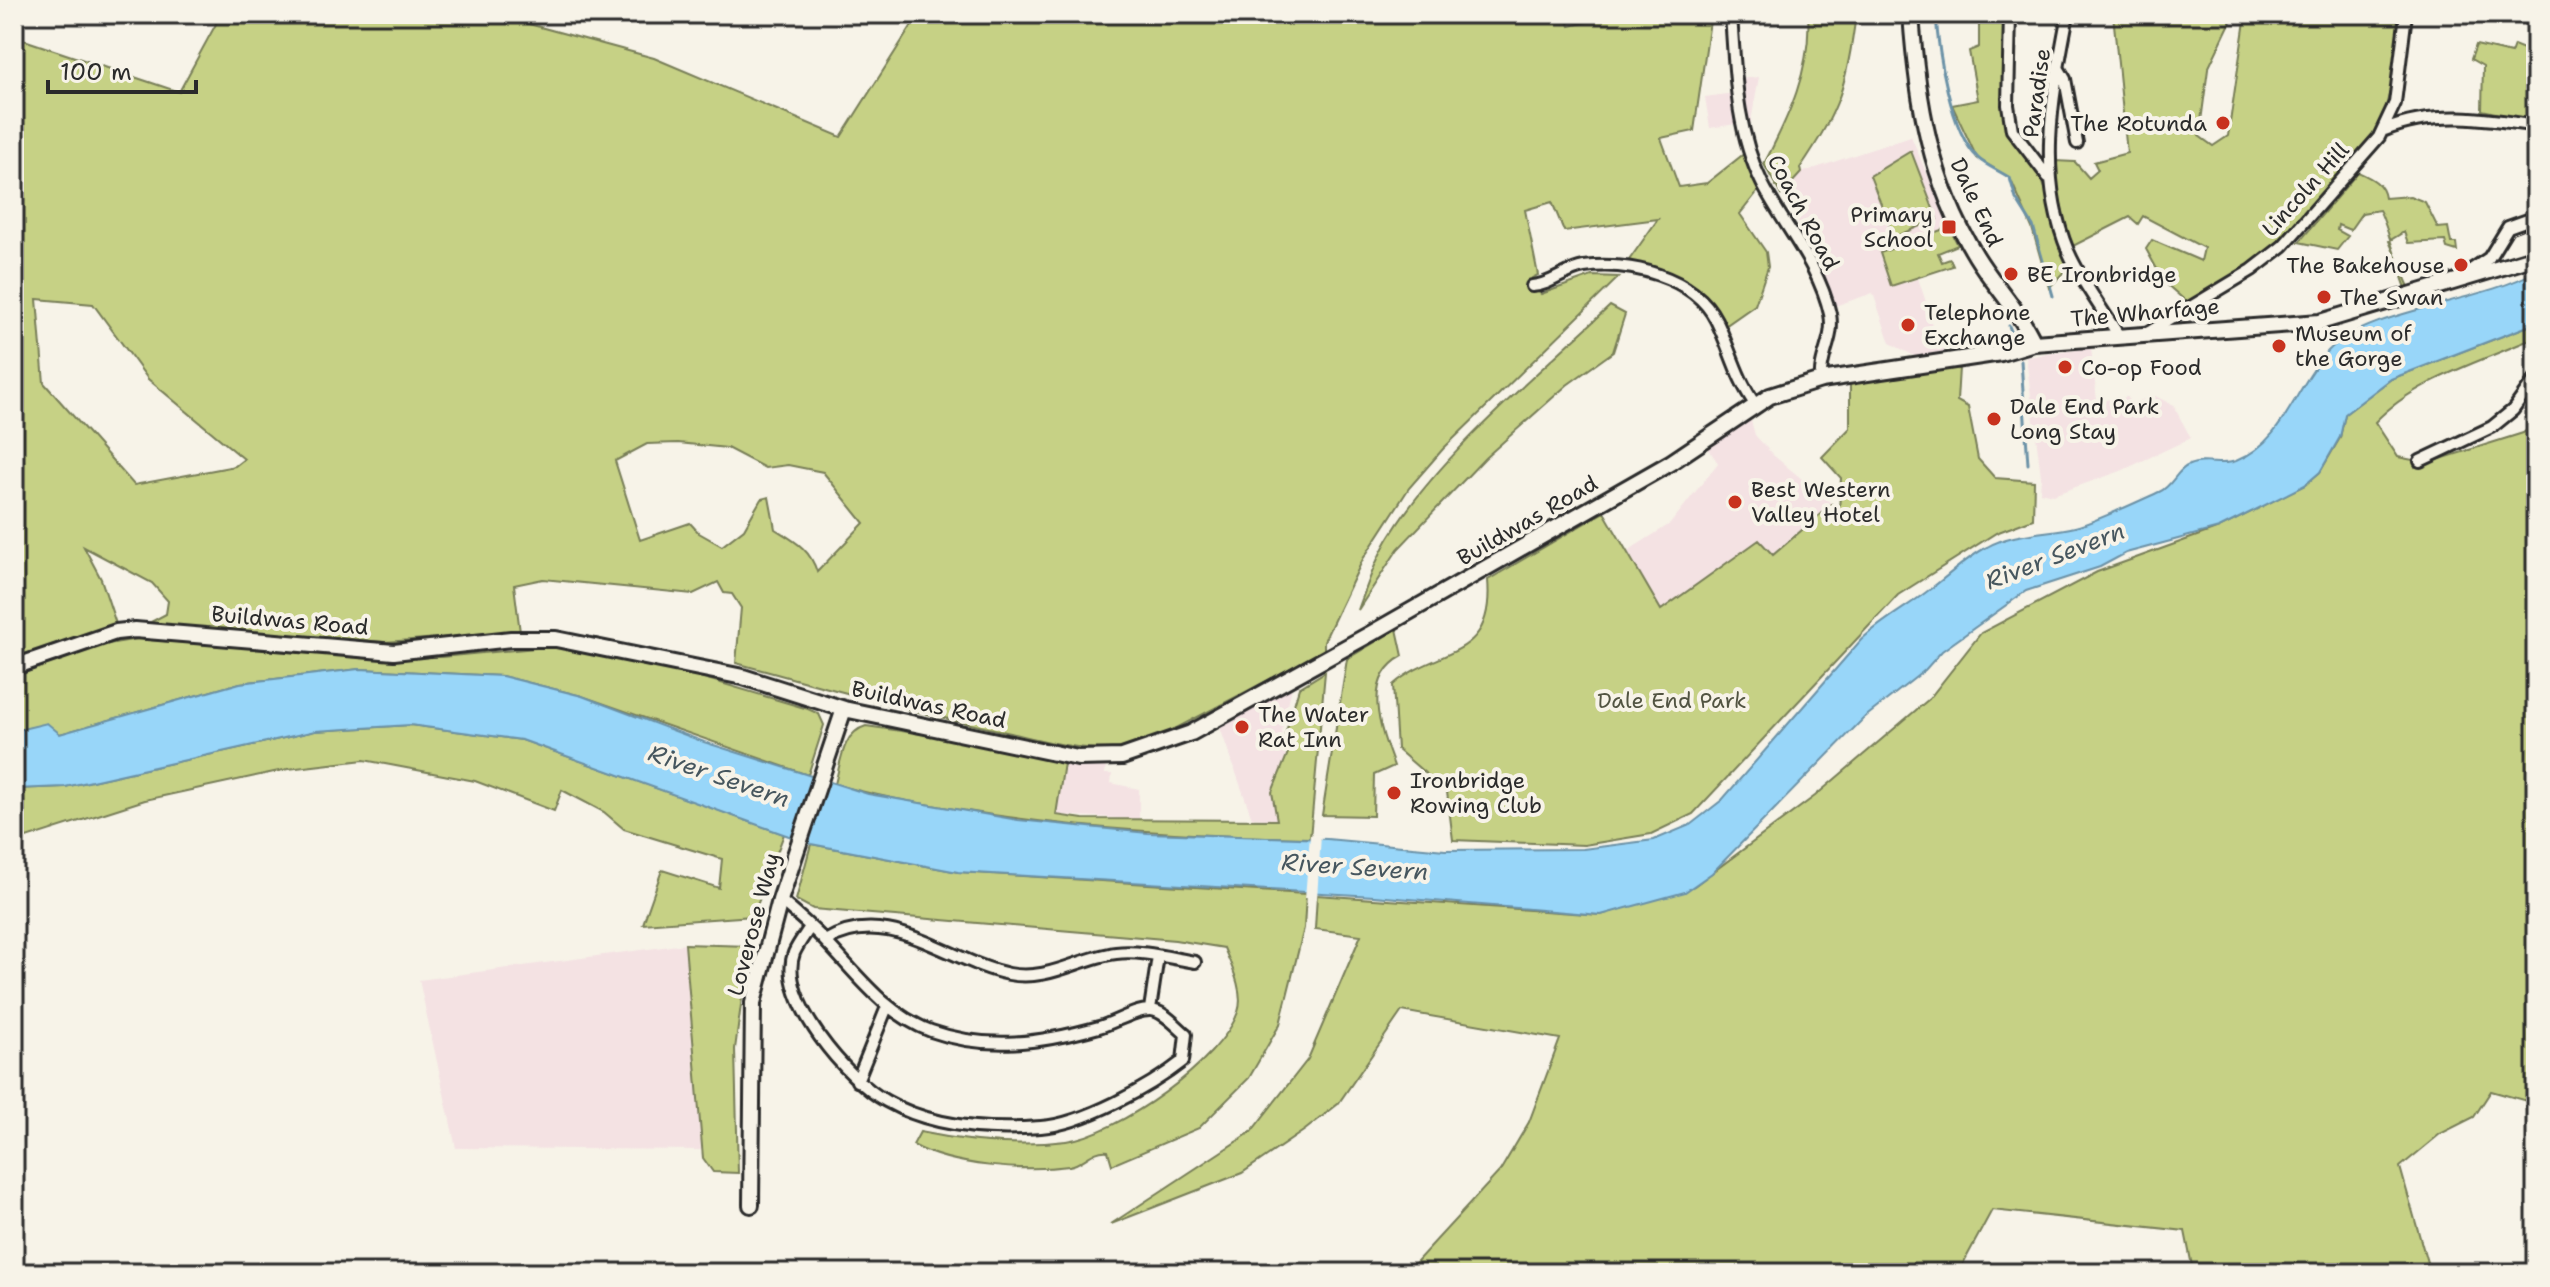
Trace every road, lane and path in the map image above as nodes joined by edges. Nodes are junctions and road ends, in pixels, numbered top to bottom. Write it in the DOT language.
graph roads {
  1 [pos="1731,14"];
  2 [pos="1911,14"];
  3 [pos="2010,14"];
  4 [pos="2068,14"];
  5 [pos="2406,14"];
  6 [pos="2526,14"];
  7 [pos="2536,18"];
  8 [pos="2059,69"];
  9 [pos="2536,126"];
  10 [pos="2385,130"];
  11 [pos="2077,143"];
  12 [pos="2048,177"];
  13 [pos="2536,217"];
  14 [pos="2536,257"];
  15 [pos="2468,278"];
  16 [pos="1540,288"];
  17 [pos="2149,332"];
  18 [pos="2119,336"];
  19 [pos="2034,343"];
  20 [pos="2536,378"];
  21 [pos="1821,380"];
  22 [pos="1755,404"];
  23 [pos="2420,461"];
  24 [pos="14,667"];
  25 [pos="844,709"];
  26 [pos="780,900"];
  27 [pos="810,927"];
  28 [pos="825,941"];
  29 [pos="1158,956"];
  30 [pos="1195,962"];
  31 [pos="887,1007"];
  32 [pos="1150,1009"];
  33 [pos="857,1081"];
  34 [pos="751,1205"];
  1 -- 21 [label="street, Coach Road"];
  2 -- 19 [label="street, Dale End"];
  3 -- 12 [label="street, Paradise"];
  4 -- 8 [label="street, Paradise"];
  5 -- 10 [label="street, Lincoln Hill"];
  6 -- 7 [label="street"];
  8 -- 11 [label="street"];
  8 -- 12 [label="street, Paradise"];
  9 -- 10 [label="street"];
  10 -- 17 [label="street, Lincoln Hill"];
  12 -- 18 [label="street, Paradise"];
  13 -- 15 [label="street"];
  14 -- 15 [label="street, The Wharfage"];
  15 -- 17 [label="street, The Wharfage"];
  16 -- 22 [label="street"];
  17 -- 18 [label="street, The Wharfage"];
  18 -- 19 [label="street, The Wharfage"];
  19 -- 21 [label="street, The Wharfage"];
  20 -- 23 [label="street"];
  21 -- 22 [label="street, The Wharfage"];
  22 -- 25 [label="street, Buildwas Road"];
  24 -- 25 [label="street, Buildwas Road"];
  25 -- 26 [label="street, Loverose Way"];
  26 -- 27 [label="street"];
  26 -- 34 [label="street, Loverose Way"];
  27 -- 28 [label="street"];
  27 -- 33 [label="street"];
  28 -- 29 [label="street"];
  28 -- 31 [label="street"];
  29 -- 30 [label="street"];
  29 -- 32 [label="street"];
  31 -- 32 [label="street"];
  31 -- 33 [label="street"];
  32 -- 33 [label="street"];
}
